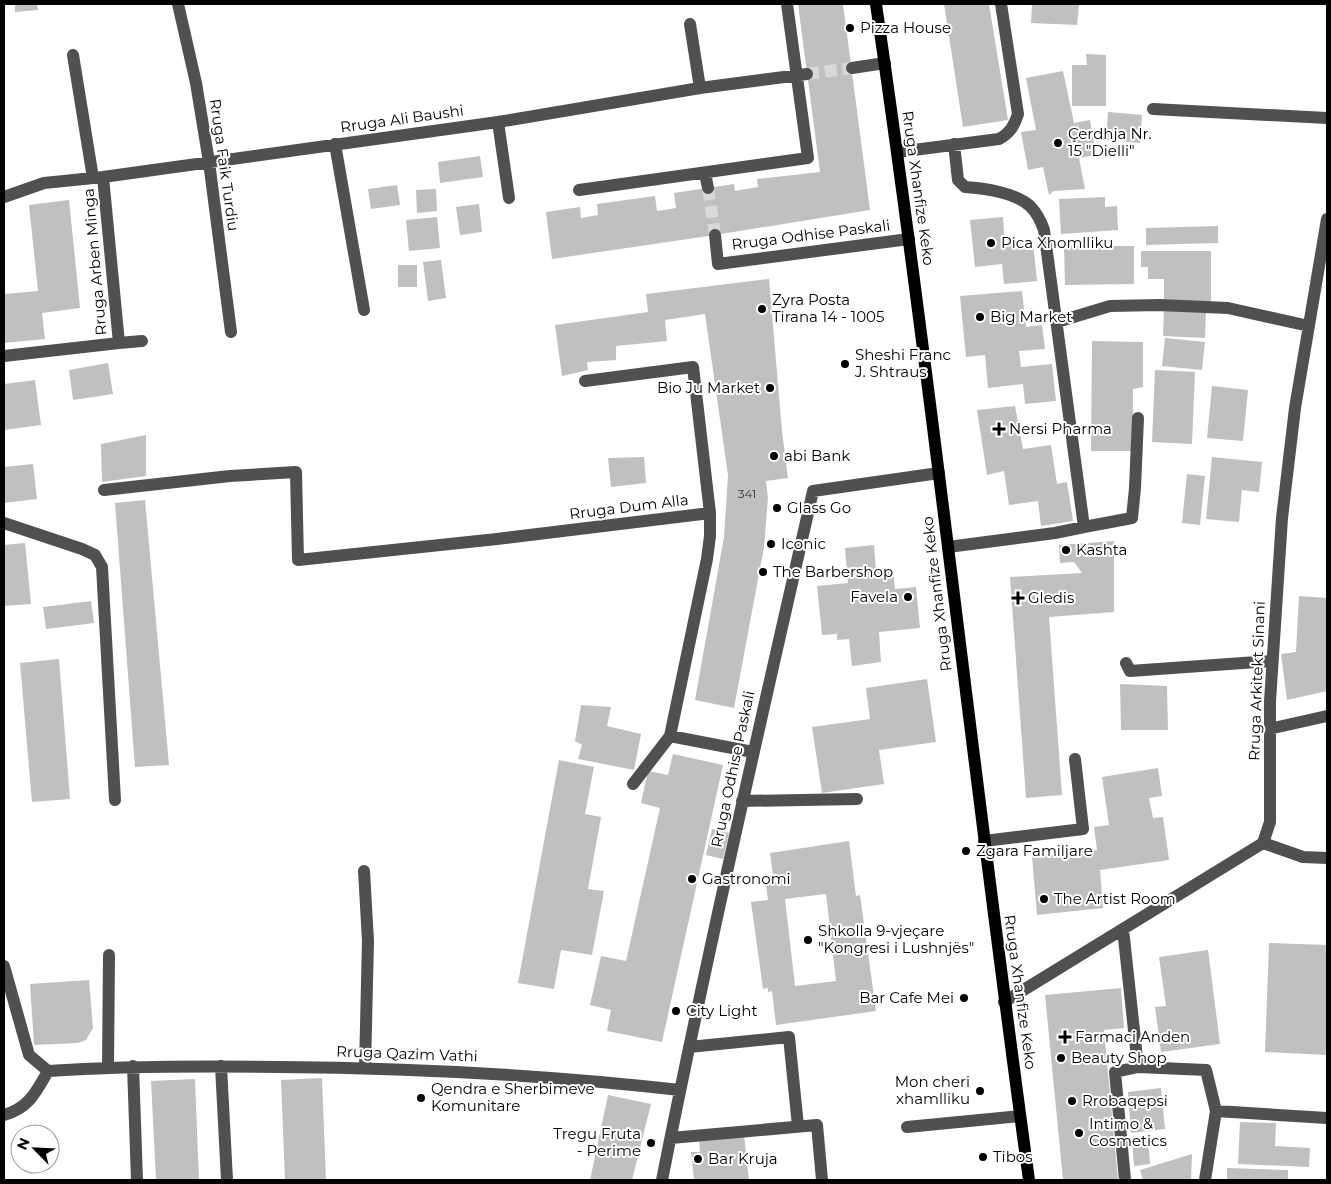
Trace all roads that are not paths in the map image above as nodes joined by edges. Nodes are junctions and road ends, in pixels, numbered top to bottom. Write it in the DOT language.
graph roads {
  1 [pos="178,4"];
  2 [pos="787,4"];
  3 [pos="876,4"];
  4 [pos="1001,4"];
  5 [pos="690,24"];
  6 [pos="73,55"];
  7 [pos="885,63"];
  8 [pos="852,68"];
  9 [pos="802,74"];
  10 [pos="700,88"];
  11 [pos="1153,109"];
  12 [pos="1327,118"];
  13 [pos="498,122"];
  14 [pos="335,144"];
  15 [pos="954,144"];
  16 [pos="898,152"];
  17 [pos="209,162"];
  18 [pos="705,173"];
  19 [pos="98,177"];
  20 [pos="708,188"];
  21 [pos="579,190"];
  22 [pos="4,198"];
  23 [pos="509,198"];
  24 [pos="1327,219"];
  25 [pos="715,235"];
  26 [pos="909,239"];
  27 [pos="364,310"];
  28 [pos="1057,322"];
  29 [pos="1309,326"];
  30 [pos="231,332"];
  31 [pos="142,341"];
  32 [pos="119,343"];
  33 [pos="4,356"];
  34 [pos="585,381"];
  35 [pos="1138,418"];
  36 [pos="939,473"];
  37 [pos="104,490"];
  38 [pos="710,513"];
  39 [pos="4,523"];
  40 [pos="1084,527"];
  41 [pos="948,547"];
  42 [pos="1271,661"];
  43 [pos="1126,663"];
  44 [pos="1327,716"];
  45 [pos="1269,729"];
  46 [pos="670,736"];
  47 [pos="753,752"];
  48 [pos="1075,759"];
  49 [pos="633,784"];
  50 [pos="858,799"];
  51 [pos="115,800"];
  52 [pos="742,801"];
  53 [pos="984,841"];
  54 [pos="1263,843"];
  55 [pos="1327,858"];
  56 [pos="364,871"];
  57 [pos="1123,929"];
  58 [pos="108,955"];
  59 [pos="4,966"];
  60 [pos="1004,1002"];
  61 [pos="689,1047"];
  62 [pos="133,1066"];
  63 [pos="221,1066"];
  64 [pos="1138,1066"];
  65 [pos="108,1067"];
  66 [pos="365,1068"];
  67 [pos="48,1071"];
  68 [pos="680,1090"];
  69 [pos="1216,1110"];
  70 [pos="4,1115"];
  71 [pos="1020,1116"];
  72 [pos="1327,1118"];
  73 [pos="798,1126"];
  74 [pos="907,1127"];
  75 [pos="671,1138"];
  76 [pos="137,1180"];
  77 [pos="227,1180"];
  78 [pos="662,1180"];
  79 [pos="822,1180"];
  80 [pos="1029,1180"];
  81 [pos="1125,1180"];
  82 [pos="1205,1180"];
  1 -- 17 [label="street, Rruga Faik Turdiu"];
  2 -- 9 [label="street"];
  3 -- 7 [label="main road, Rruga Xhanfize Keko"];
  4 -- 15 [label="street"];
  5 -- 10 [label="street"];
  6 -- 19 [label="street, Rruga Arben Minga"];
  7 -- 8 [label="street"];
  7 -- 16 [label="main road, Rruga Xhanfize Keko"];
  9 -- 10 [label="street, Rruga Ali Baushi"];
  9 -- 18 [label="street"];
  10 -- 13 [label="street, Rruga Ali Baushi"];
  11 -- 12 [label="street"];
  13 -- 14 [label="street, Rruga Ali Baushi"];
  13 -- 23 [label="street"];
  14 -- 17 [label="street, Rruga Ali Baushi"];
  14 -- 27 [label="street"];
  15 -- 16 [label="street"];
  15 -- 28 [label="street"];
  16 -- 26 [label="main road, Rruga Xhanfize Keko"];
  17 -- 19 [label="street, Rruga Ali Baushi"];
  17 -- 30 [label="street, Rruga Faik Turdiu"];
  18 -- 20 [label="street"];
  18 -- 21 [label="street"];
  19 -- 22 [label="street, Rruga Ali Baushi"];
  19 -- 32 [label="street, Rruga Arben Minga"];
  24 -- 29 [label="street, Rruga Arkitekt Sinani"];
  25 -- 26 [label="street, Rruga Odhise Paskali"];
  26 -- 36 [label="main road, Rruga Xhanfize Keko"];
  28 -- 29 [label="street"];
  28 -- 40 [label="street"];
  29 -- 42 [label="street, Rruga Arkitekt Sinani"];
  31 -- 32 [label="street, Rruga Arben Minga"];
  32 -- 33 [label="street, Rruga Arben Minga"];
  34 -- 38 [label="street, Rruga Dum Alla"];
  35 -- 40 [label="street"];
  36 -- 41 [label="main road, Rruga Xhanfize Keko"];
  36 -- 47 [label="street, Rruga Odhise Paskali"];
  37 -- 38 [label="street, Rruga Dum Alla"];
  38 -- 46 [label="street"];
  39 -- 51 [label="street"];
  40 -- 41 [label="street"];
  41 -- 53 [label="main road, Rruga Xhanfize Keko"];
  42 -- 43 [label="street"];
  42 -- 45 [label="street, Rruga Arkitekt Sinani"];
  44 -- 45 [label="street"];
  45 -- 54 [label="street, Rruga Arkitekt Sinani"];
  46 -- 47 [label="street"];
  46 -- 49 [label="street"];
  47 -- 52 [label="street, Rruga Odhise Paskali"];
  48 -- 53 [label="street"];
  50 -- 52 [label="street"];
  52 -- 61 [label="street, Rruga Odhise Paskali"];
  53 -- 60 [label="main road, Rruga Xhanfize Keko"];
  54 -- 55 [label="street"];
  54 -- 57 [label="street"];
  56 -- 66 [label="street"];
  57 -- 60 [label="street"];
  57 -- 64 [label="street"];
  58 -- 65 [label="street"];
  59 -- 67 [label="street"];
  60 -- 71 [label="main road, Rruga Xhanfize Keko"];
  61 -- 68 [label="street, Rruga Odhise Paskali"];
  61 -- 73 [label="street"];
  62 -- 63 [label="street, Rruga Qazim Vathi"];
  62 -- 65 [label="street, Rruga Qazim Vathi"];
  62 -- 76 [label="street"];
  63 -- 66 [label="street, Rruga Qazim Vathi"];
  63 -- 77 [label="street"];
  64 -- 69 [label="street"];
  64 -- 81 [label="street"];
  65 -- 67 [label="street, Rruga Qazim Vathi"];
  66 -- 68 [label="street, Rruga Qazim Vathi"];
  67 -- 70 [label="street"];
  68 -- 75 [label="street, Rruga Odhise Paskali"];
  69 -- 72 [label="street"];
  69 -- 82 [label="street"];
  71 -- 74 [label="street"];
  71 -- 80 [label="main road, Rruga Xhanfize Keko"];
  73 -- 75 [label="street"];
  73 -- 79 [label="street"];
  75 -- 78 [label="street, Rruga Odhise Paskali"];
}
